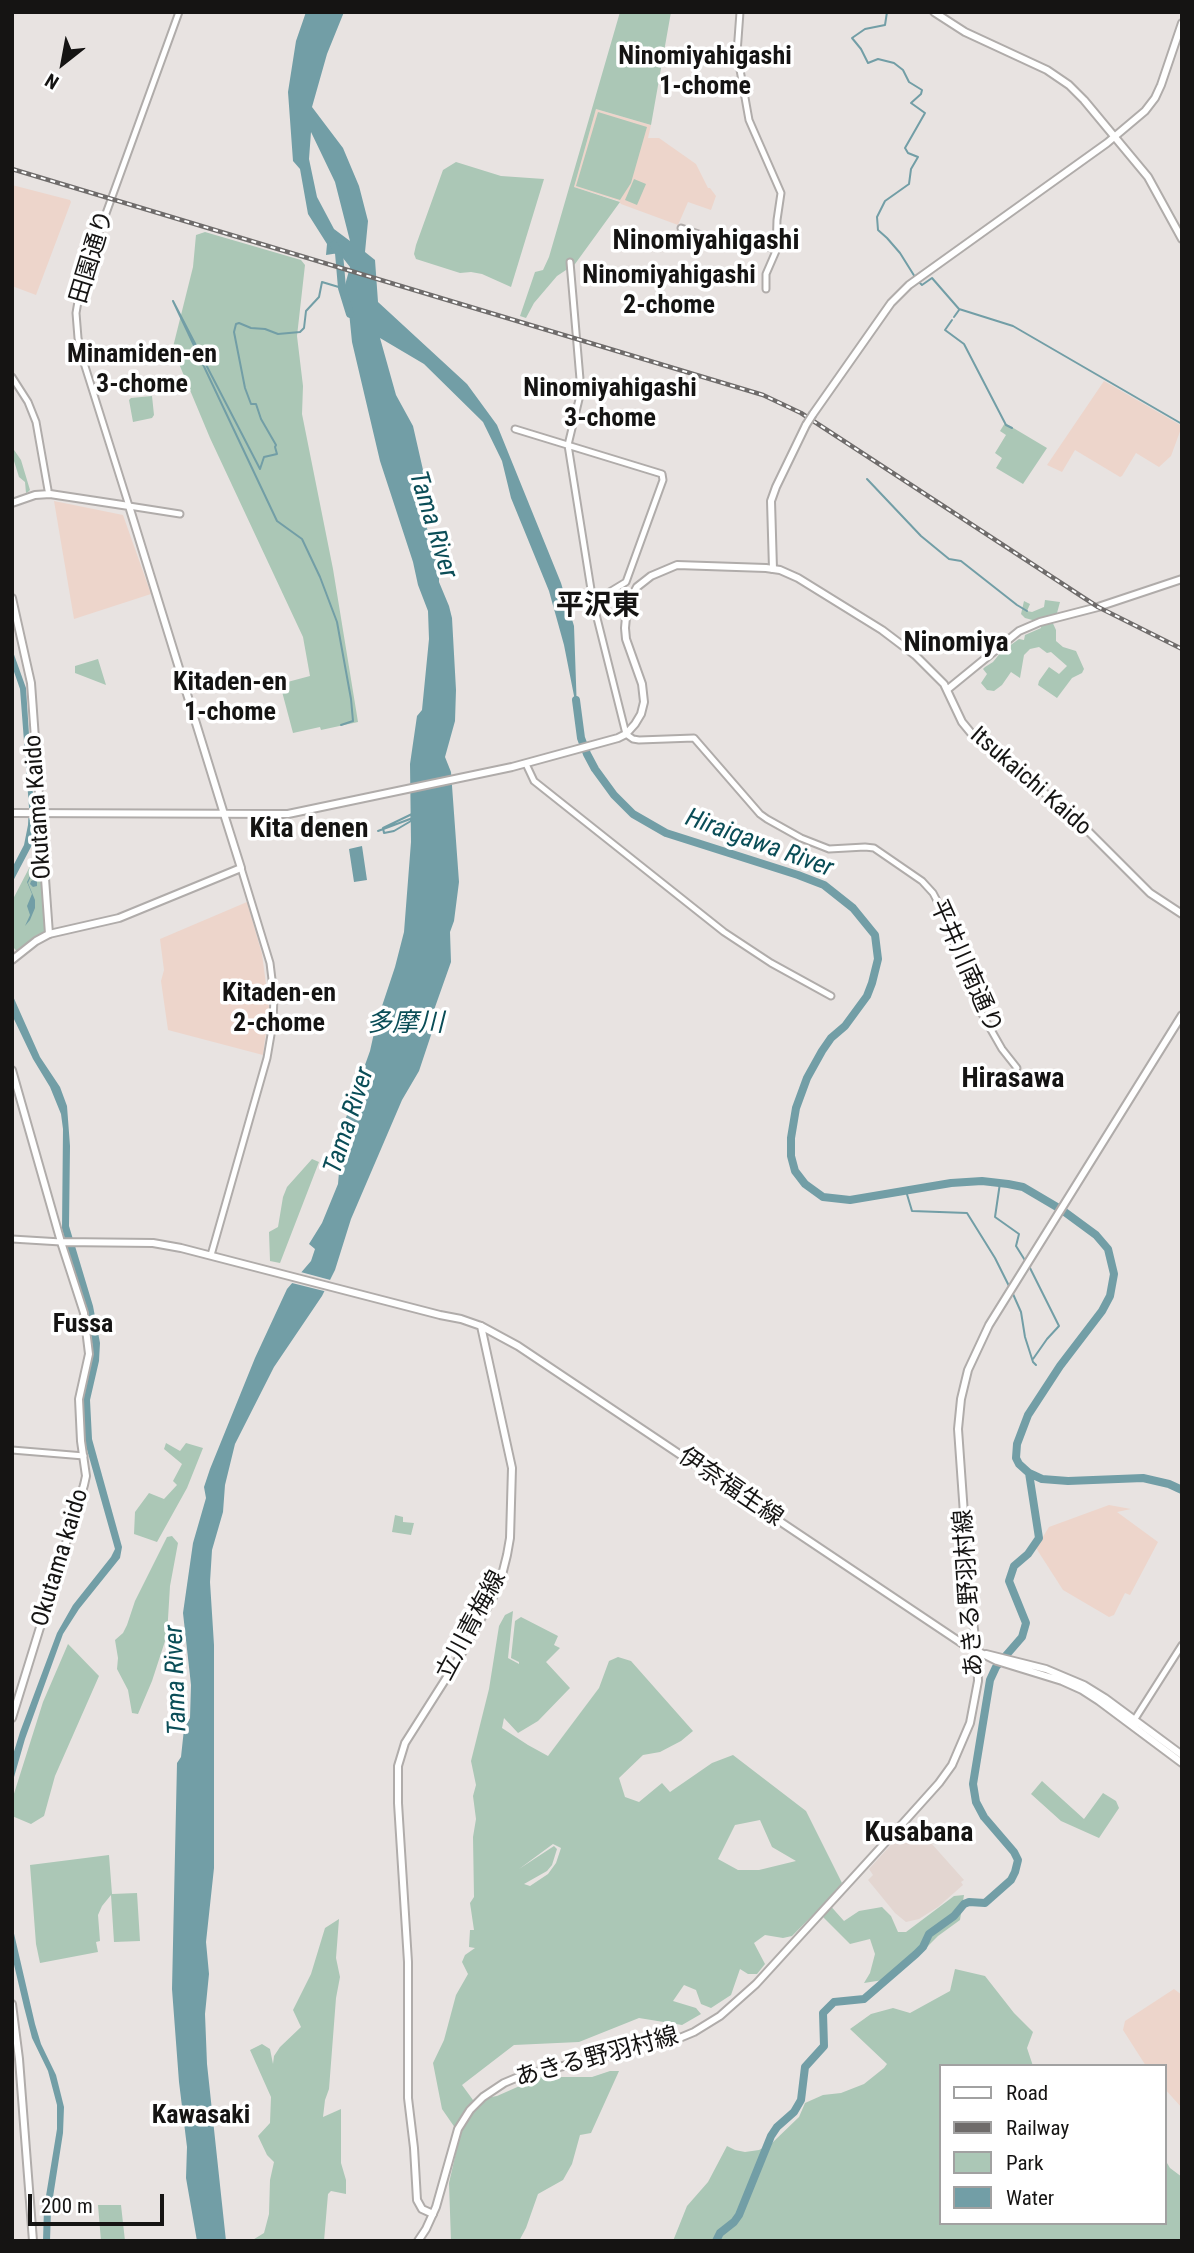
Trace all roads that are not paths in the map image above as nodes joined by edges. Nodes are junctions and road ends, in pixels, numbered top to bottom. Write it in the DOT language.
graph roads {
  1 [pos="179,12"];
  2 [pos="740,12"];
  3 [pos="934,12"];
  4 [pos="1182,23"];
  5 [pos="1115,137"];
  6 [pos="681,228"];
  7 [pos="1182,239"];
  8 [pos="776,248"];
  9 [pos="570,262"];
  10 [pos="766,289"];
  11 [pos="12,377"];
  12 [pos="515,429"];
  13 [pos="568,445"];
  14 [pos="47,489"];
  15 [pos="12,503"];
  16 [pos="129,506"];
  17 [pos="180,514"];
  18 [pos="773,569"];
  19 [pos="1182,579"];
  20 [pos="12,598"];
  21 [pos="593,602"];
  22 [pos="948,689"];
  23 [pos="626,734"];
  24 [pos="526,764"];
  25 [pos="12,813"];
  26 [pos="37,813"];
  27 [pos="224,814"];
  28 [pos="241,868"];
  29 [pos="1182,914"];
  30 [pos="49,934"];
  31 [pos="12,960"];
  32 [pos="831,996"];
  33 [pos="1182,1015"];
  34 [pos="1017,1068"];
  35 [pos="12,1070"];
  36 [pos="12,1239"];
  37 [pos="62,1242"];
  38 [pos="211,1255"];
  39 [pos="481,1326"];
  40 [pos="12,1450"];
  41 [pos="84,1456"];
  42 [pos="1182,1646"];
  43 [pos="977,1652"];
  44 [pos="12,1718"];
  45 [pos="1133,1722"];
  46 [pos="1182,1755"];
  47 [pos="1182,1763"];
  48 [pos="12,2004"];
  49 [pos="433,2214"];
  50 [pos="33,2241"];
  51 [pos="418,2241"];
  1 -- 16 [label="street, 田園通り"];
  2 -- 8 [label="street"];
  3 -- 5 [label="main road"];
  4 -- 5 [label="main road"];
  5 -- 7 [label="main road"];
  5 -- 18 [label="main road, bridge"];
  6 -- 8 [label="street"];
  8 -- 10 [label="street"];
  9 -- 13 [label="street"];
  11 -- 14 [label="street"];
  12 -- 13 [label="street"];
  13 -- 21 [label="street"];
  13 -- 21 [label="street"];
  15 -- 16 [label="main road"];
  16 -- 17 [label="street"];
  16 -- 27 [label="main road"];
  18 -- 22 [label="main road, Itsukaichi Kaido"];
  18 -- 23 [label="main road, Itsukaichi Kaido"];
  19 -- 22 [label="main road"];
  20 -- 26 [label="main road, Okutama Kaido"];
  21 -- 23 [label="street"];
  22 -- 29 [label="main road, Itsukaichi Kaido"];
  23 -- 24 [label="main road"];
  23 -- 34 [label="street, 平井川南通り"];
  24 -- 27 [label="main road"];
  24 -- 32 [label="street"];
  25 -- 26 [label="main road"];
  26 -- 27 [label="main road"];
  26 -- 30 [label="main road, Okutama Kaido"];
  27 -- 28 [label="main road"];
  28 -- 30 [label="main road"];
  28 -- 38 [label="street"];
  30 -- 31 [label="main road"];
  33 -- 43 [label="main road, あきる野羽村線"];
  35 -- 37 [label="main road, Okutama kaido"];
  36 -- 37 [label="street"];
  37 -- 38 [label="main road"];
  37 -- 41 [label="main road, Okutama kaido"];
  38 -- 39 [label="main road"];
  39 -- 43 [label="main road, 伊奈福生線"];
  39 -- 49 [label="main road, 立川青梅線"];
  40 -- 41 [label="street"];
  41 -- 44 [label="main road, Okutama kaido"];
  42 -- 45 [label="street"];
  43 -- 45 [label="main road, 伊奈福生線"];
  43 -- 49 [label="main road, あきる野羽村線"];
  45 -- 46 [label="main road, 伊奈福生線"];
  45 -- 47 [label="main road, 伊奈福生線"];
  48 -- 50 [label="main road"];
  49 -- 51 [label="main road, あきる野羽村線"];
}
